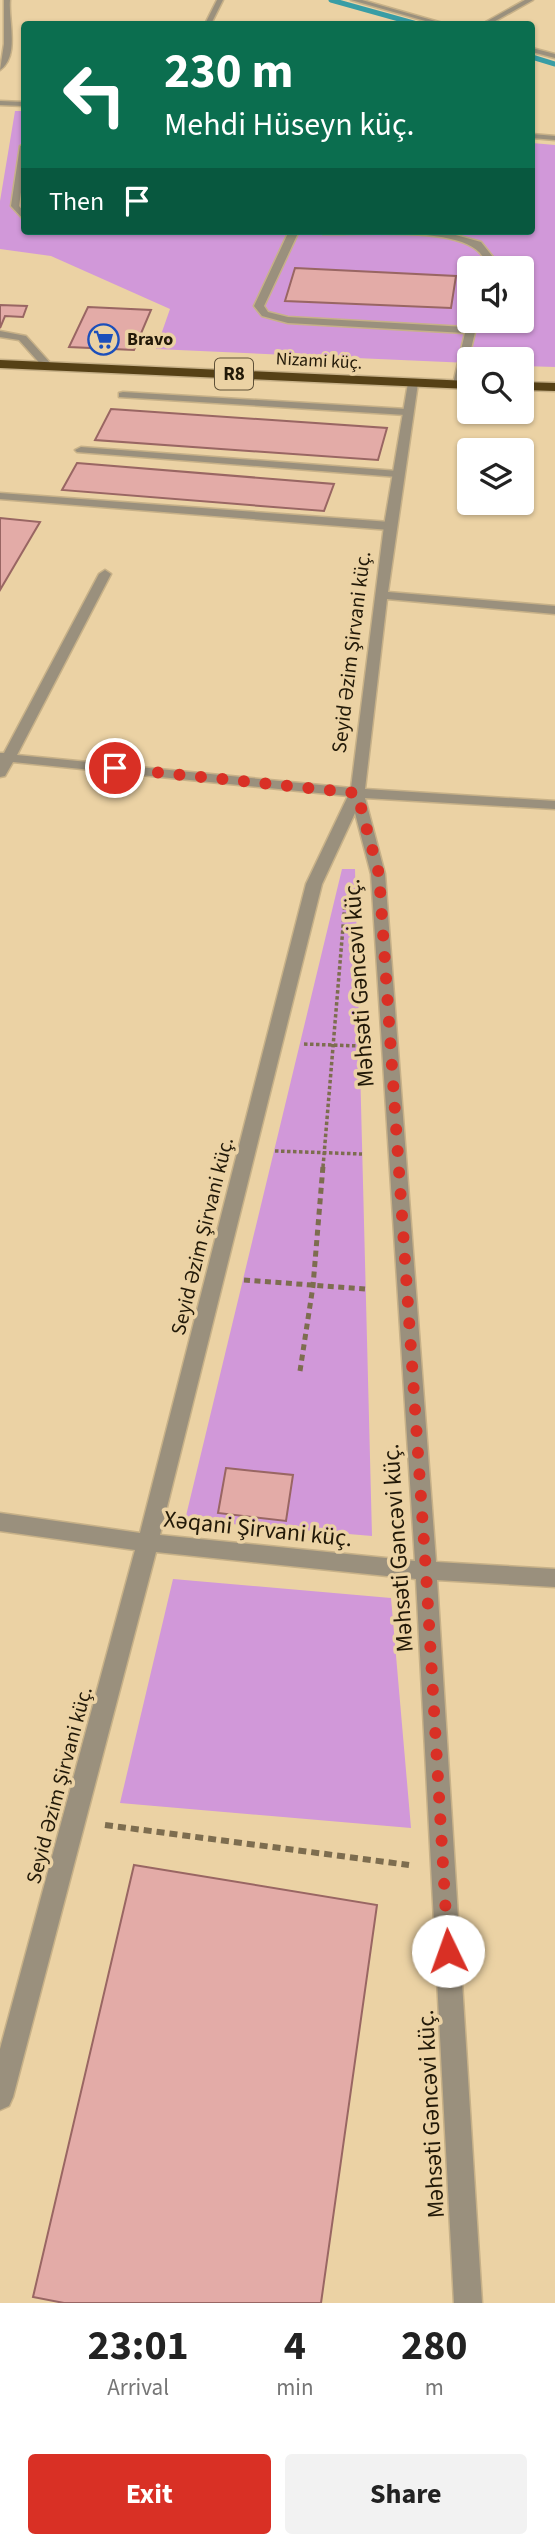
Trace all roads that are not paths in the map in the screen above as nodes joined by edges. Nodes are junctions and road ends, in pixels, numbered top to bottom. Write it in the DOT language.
graph roads {
  1 [pos="7,0"];
  2 [pos="220,0"];
  3 [pos="354,0"];
  4 [pos="530,0"];
  5 [pos="210,21"];
  6 [pos="431,21"];
  7 [pos="492,21"];
  8 [pos="535,51"];
  9 [pos="555,56"];
  10 [pos="1,67"];
  11 [pos="0,103"];
  12 [pos="21,104"];
  13 [pos="535,136"];
  14 [pos="555,138"];
  15 [pos="21,166"];
  16 [pos="21,213"];
  17 [pos="292,235"];
  18 [pos="422,235"];
  19 [pos="487,256"];
  20 [pos="457,325"];
  21 [pos="0,334"];
  22 [pos="0,364"];
  23 [pos="48,366"];
  24 [pos="413,383"];
  25 [pos="457,384"];
  26 [pos="534,386"];
  27 [pos="555,387"];
  28 [pos="123,395"];
  29 [pos="407,412"];
  30 [pos="81,450"];
  31 [pos="398,474"];
  32 [pos="0,496"];
  33 [pos="390,526"];
  34 [pos="105,574"];
  35 [pos="381,595"];
  36 [pos="555,610"];
  37 [pos="4,757"];
  38 [pos="0,774"];
  39 [pos="357,793"];
  40 [pos="555,805"];
  41 [pos="0,1522"];
  42 [pos="147,1545"];
  43 [pos="426,1572"];
  44 [pos="555,1578"];
  45 [pos="0,2097"];
  46 [pos="468,2303"];
  1 -- 10 [label="street"];
  2 -- 5 [label="street"];
  3 -- 6 [label="street"];
  4 -- 7 [label="street"];
  8 -- 9 [label="street"];
  11 -- 12 [label="street"];
  13 -- 14 [label="street"];
  15 -- 16 [label="street"];
  17 -- 20 [label="street"];
  18 -- 19 [label="street"];
  21 -- 23 [label="street"];
  22 -- 23 [label="highway, Nizami küç. / R8"];
  23 -- 24 [label="highway, Nizami küç. / R8"];
  24 -- 25 [label="highway, Nizami küç. / R8"];
  24 -- 29 [label="street, Seyid Əzim Şirvani küç."];
  26 -- 27 [label="highway"];
  28 -- 29 [label="street"];
  29 -- 31 [label="street, Seyid Əzim Şirvani küç."];
  30 -- 31 [label="street"];
  31 -- 33 [label="street, Seyid Əzim Şirvani küç."];
  32 -- 33 [label="street"];
  33 -- 35 [label="street, Seyid Əzim Şirvani küç."];
  34 -- 37 [label="street"];
  35 -- 36 [label="street"];
  35 -- 39 [label="street, Seyid Əzim Şirvani küç."];
  37 -- 38 [label="street"];
  37 -- 39 [label="street"];
  39 -- 40 [label="street"];
  39 -- 42 [label="street, Seyid Əzim Şirvani küç."];
  39 -- 43 [label="street, Məhsəti Gəncəvi küç."];
  41 -- 42 [label="street, Xəqani Şirvani küç."];
  42 -- 43 [label="street, Xəqani Şirvani küç."];
  42 -- 45 [label="street, Seyid Əzim Şirvani küç."];
  43 -- 44 [label="street, Xəqani Şirvani küç."];
  43 -- 46 [label="street, Məhsəti Gəncəvi küç."];
}
